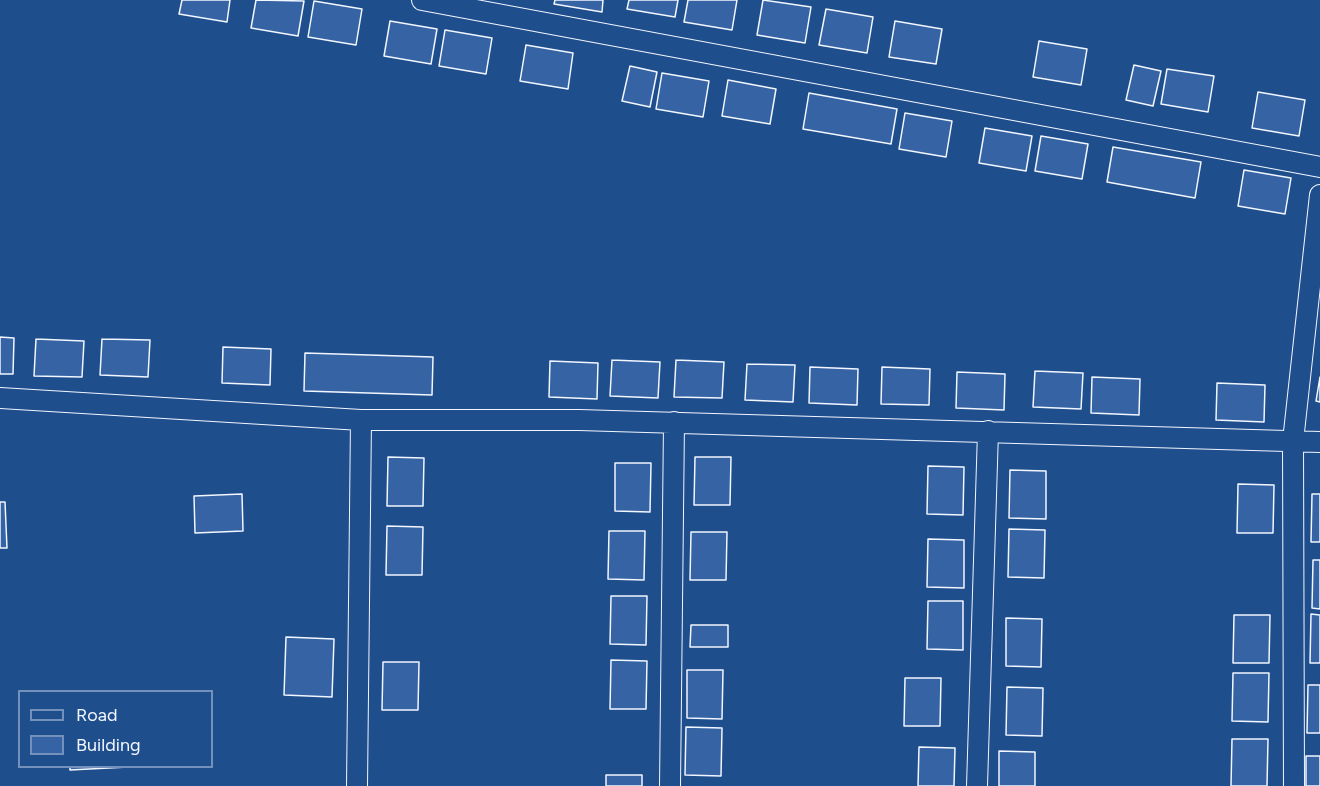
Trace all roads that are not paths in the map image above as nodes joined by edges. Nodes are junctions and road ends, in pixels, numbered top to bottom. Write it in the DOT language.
graph roads {
  1 [pos="422,0"];
  2 [pos="1320,167"];
  3 [pos="1320,195"];
  4 [pos="0,398"];
  5 [pos="361,420"];
  6 [pos="674,422"];
  7 [pos="988,431"];
  8 [pos="1293,441"];
  9 [pos="1320,442"];
  10 [pos="357,786"];
  11 [pos="670,786"];
  12 [pos="977,786"];
  13 [pos="1294,786"];
  1 -- 2 [label="street"];
  3 -- 8 [label="street"];
  4 -- 5 [label="street"];
  5 -- 6 [label="street"];
  5 -- 10 [label="street"];
  6 -- 7 [label="street"];
  6 -- 11 [label="street"];
  7 -- 8 [label="street"];
  7 -- 12 [label="street"];
  8 -- 9 [label="street"];
  8 -- 13 [label="street"];
}
